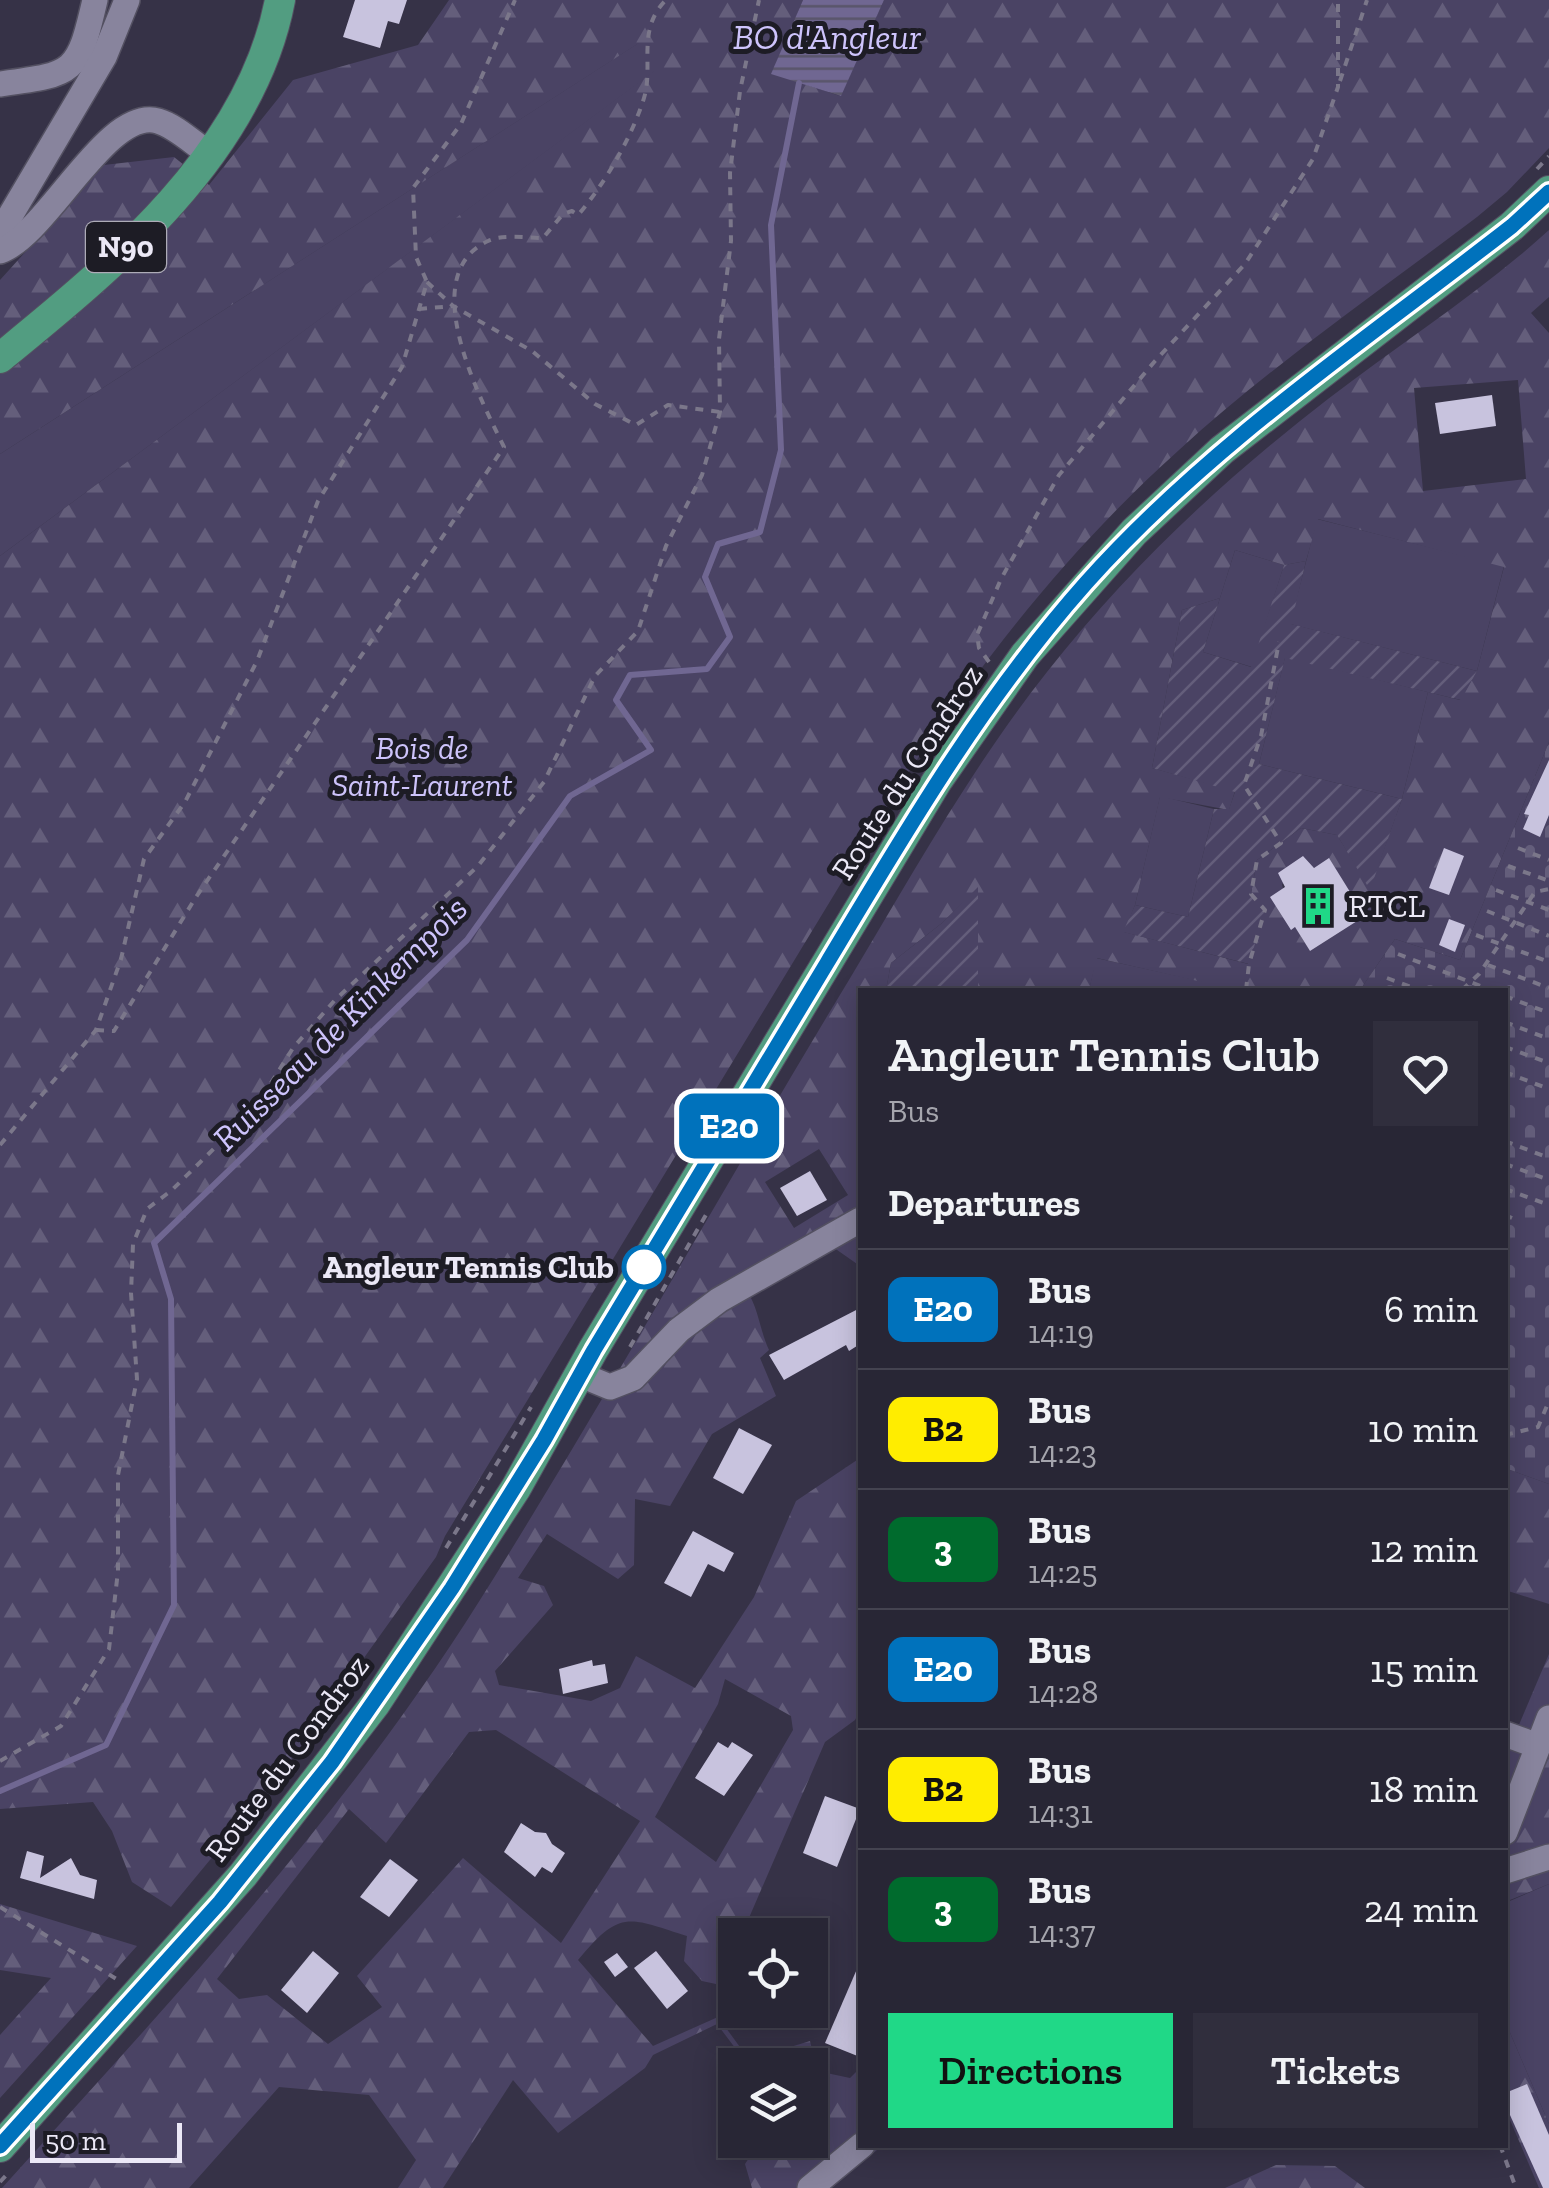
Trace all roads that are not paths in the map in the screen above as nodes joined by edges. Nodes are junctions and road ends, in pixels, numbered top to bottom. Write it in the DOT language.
graph roads {
  1 [pos="95,0"];
  2 [pos="127,0"];
  3 [pos="280,0"];
  4 [pos="0,84"];
  5 [pos="211,155"];
  6 [pos="1549,192"];
  7 [pos="0,233"];
  8 [pos="0,251"];
  9 [pos="0,358"];
  10 [pos="858,1221"];
  11 [pos="581,1375"];
  12 [pos="1549,1718"];
  13 [pos="1508,1735"];
  14 [pos="1538,1746"];
  15 [pos="1508,1824"];
  16 [pos="1549,1857"];
  17 [pos="1508,1869"];
  18 [pos="0,2146"];
  19 [pos="858,2148"];
  20 [pos="810,2188"];
  1 -- 4 [label="street"];
  2 -- 7 [label="street"];
  3 -- 5 [label="main road, N90"];
  5 -- 8 [label="street"];
  5 -- 9 [label="main road, N90"];
  6 -- 11 [label="main road, Route du Condroz"];
  10 -- 11 [label="street"];
  11 -- 18 [label="main road, Route du Condroz"];
  12 -- 14 [label="street"];
  13 -- 14 [label="street"];
  14 -- 15 [label="street"];
  16 -- 17 [label="street"];
  19 -- 20 [label="street"];
}
